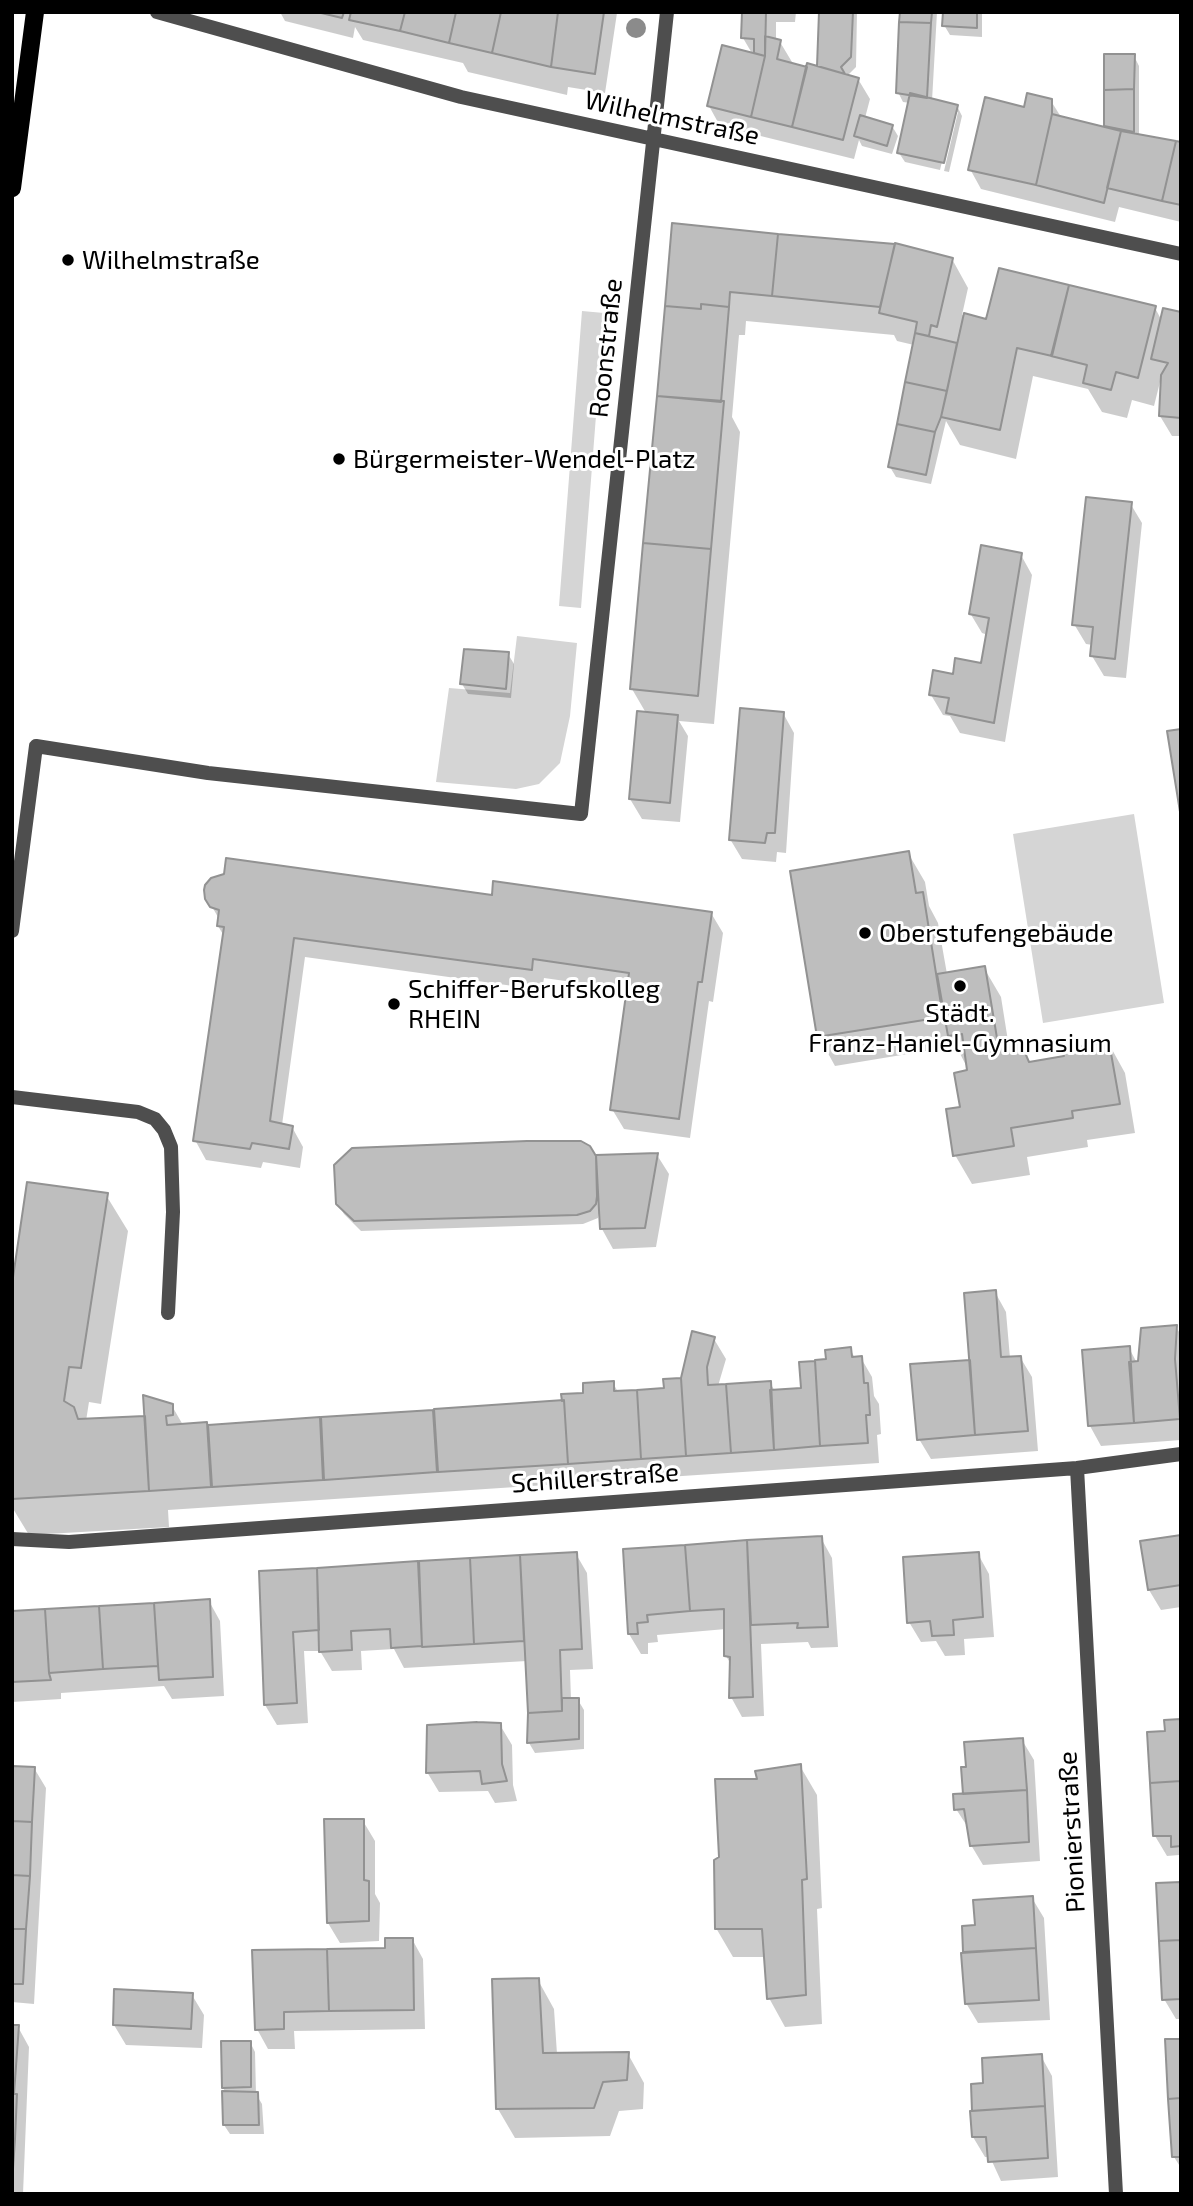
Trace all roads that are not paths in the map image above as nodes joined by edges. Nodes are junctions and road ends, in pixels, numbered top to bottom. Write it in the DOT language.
graph roads {
  1 [pos="34,12"];
  2 [pos="157,12"];
  3 [pos="667,12"];
  4 [pos="653,139"];
  5 [pos="12,188"];
  6 [pos="1181,254"];
  7 [pos="12,931"];
  8 [pos="12,1097"];
  9 [pos="168,1313"];
  10 [pos="1181,1454"];
  11 [pos="1077,1468"];
  12 [pos="12,1539"];
  13 [pos="1116,2194"];
  1 -- 5 [label="main road"];
  2 -- 4 [label="street, Wilhelmstraße"];
  3 -- 4 [label="street, Roonstraße"];
  4 -- 6 [label="street, Wilhelmstraße"];
  4 -- 7 [label="street, Roonstraße"];
  8 -- 9 [label="street"];
  10 -- 11 [label="street, Schillerstraße"];
  11 -- 12 [label="street, Schillerstraße"];
  11 -- 13 [label="street, Pionierstraße"];
}
